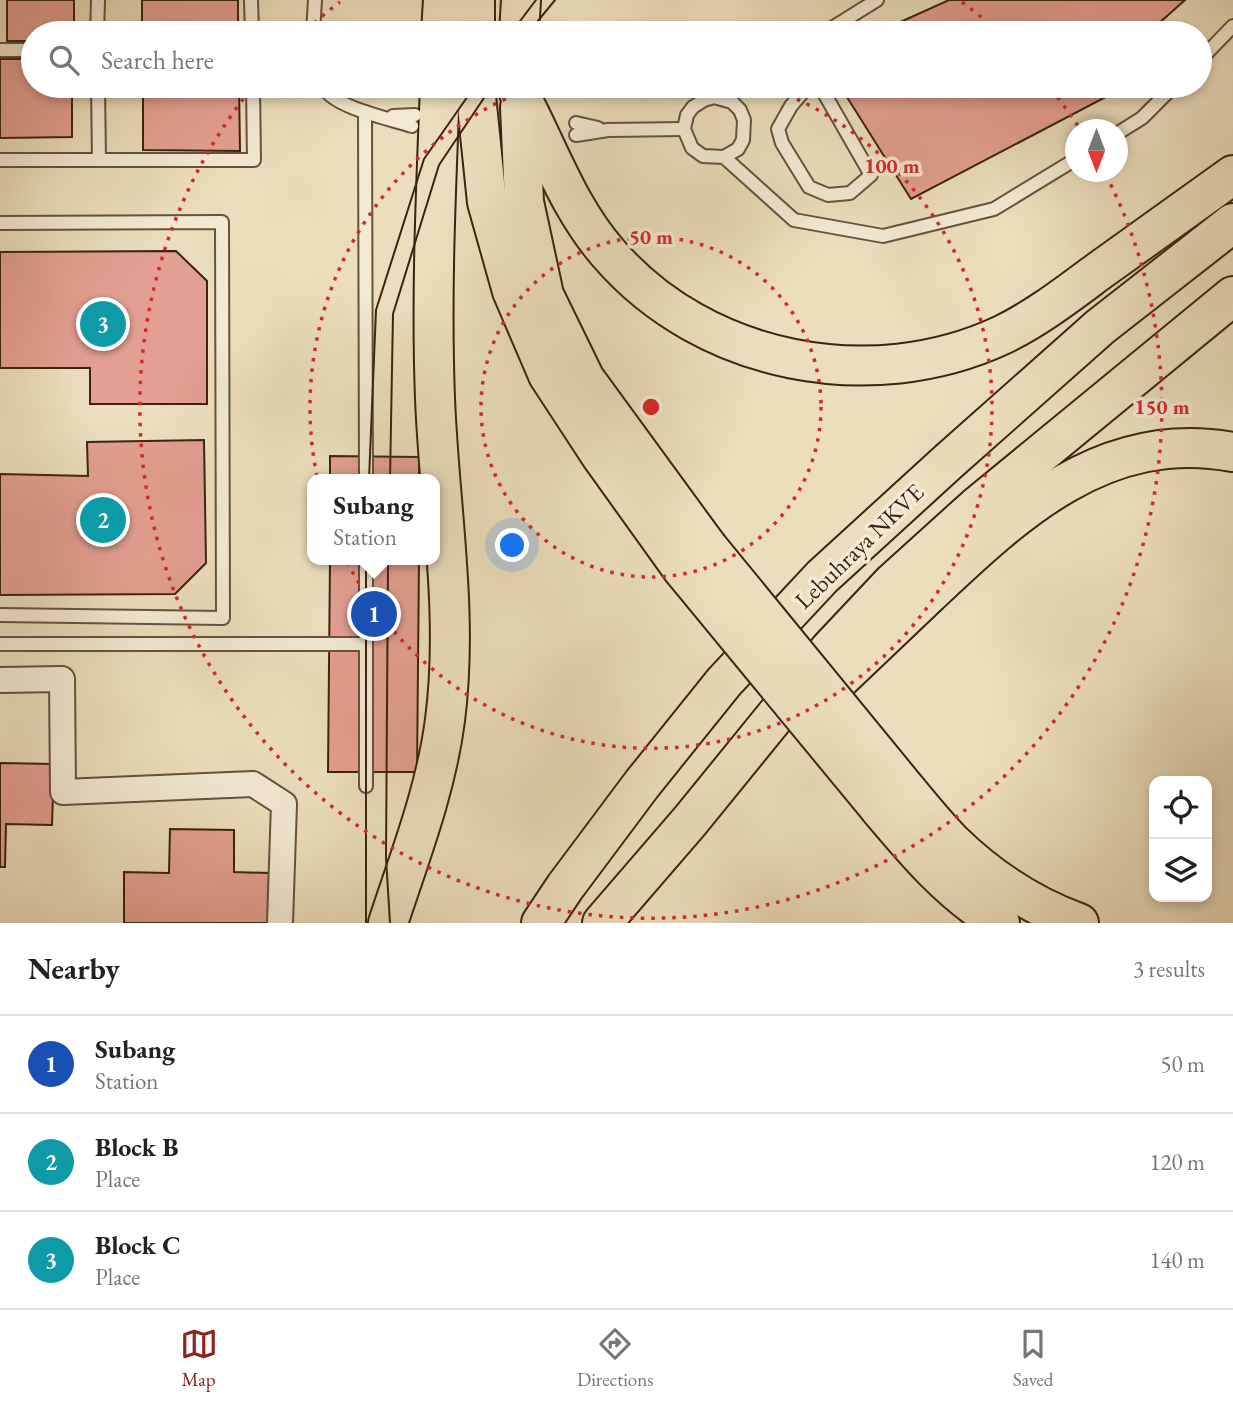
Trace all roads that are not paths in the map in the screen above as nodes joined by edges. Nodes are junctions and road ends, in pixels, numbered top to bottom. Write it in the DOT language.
graph roads {
  1 [pos="251,0"];
  2 [pos="315,0"];
  3 [pos="443,0"];
  4 [pos="475,0"];
  5 [pos="521,0"];
  6 [pos="877,0"];
  7 [pos="98,1"];
  8 [pos="97,21"];
  9 [pos="251,21"];
  10 [pos="314,21"];
  11 [pos="442,21"];
  12 [pos="475,21"];
  13 [pos="520,21"];
  14 [pos="843,21"];
  15 [pos="1233,26"];
  16 [pos="1212,48"];
  17 [pos="0,50"];
  18 [pos="21,50"];
  19 [pos="98,98"];
  20 [pos="253,98"];
  21 [pos="335,98"];
  22 [pos="440,98"];
  23 [pos="476,98"];
  24 [pos="519,98"];
  25 [pos="523,98"];
  26 [pos="722,98"];
  27 [pos="798,98"];
  28 [pos="827,98"];
  29 [pos="1162,98"];
  30 [pos="365,113"];
  31 [pos="413,121"];
  32 [pos="1128,127"];
  33 [pos="576,129"];
  34 [pos="684,129"];
  35 [pos="724,157"];
  36 [pos="0,160"];
  37 [pos="99,160"];
  38 [pos="1065,166"];
  39 [pos="1233,176"];
  40 [pos="0,223"];
  41 [pos="1233,223"];
  42 [pos="1233,296"];
  43 [pos="1233,452"];
  44 [pos="366,474"];
  45 [pos="695,558"];
  46 [pos="366,565"];
  47 [pos="0,615"];
  48 [pos="0,644"];
  49 [pos="366,644"];
  50 [pos="0,680"];
  51 [pos="366,786"];
  52 [pos="892,799"];
  53 [pos="690,821"];
  54 [pos="280,923"];
  55 [pos="388,923"];
  56 [pos="541,923"];
  57 [pos="602,923"];
  58 [pos="1000,923"];
  59 [pos="1079,923"];
  1 -- 9 [label="lane"];
  2 -- 10 [label="lane"];
  3 -- 11 [label="highway"];
  4 -- 12 [label="highway"];
  5 -- 13 [label="highway"];
  6 -- 14 [label="lane"];
  7 -- 8 [label="lane"];
  15 -- 16 [label="lane"];
  17 -- 18 [label="lane"];
  19 -- 37 [label="lane"];
  20 -- 37 [label="lane"];
  21 -- 30 [label="lane"];
  22 -- 55 [label="highway"];
  23 -- 45 [label="highway"];
  24 -- 45 [label="highway"];
  25 -- 39 [label="highway"];
  26 -- 34 [label="lane"];
  26 -- 35 [label="lane"];
  27 -- 28 [label="lane"];
  29 -- 32 [label="lane"];
  30 -- 31 [label="lane"];
  30 -- 44 [label="lane"];
  33 -- 34 [label="lane"];
  34 -- 35 [label="lane"];
  35 -- 38 [label="lane"];
  36 -- 37 [label="lane"];
  40 -- 47 [label="lane"];
  41 -- 56 [label="highway, Lebuhraya NKVE"];
  42 -- 53 [label="highway, Lebuhraya NKVE"];
  43 -- 53 [label="highway"];
  45 -- 52 [label="highway, bridge"];
  46 -- 49 [label="lane"];
  48 -- 49 [label="lane"];
  49 -- 51 [label="lane"];
  50 -- 54 [label="street"];
  52 -- 58 [label="highway"];
  52 -- 59 [label="highway"];
  53 -- 57 [label="highway, Lebuhraya NKVE"];
}
